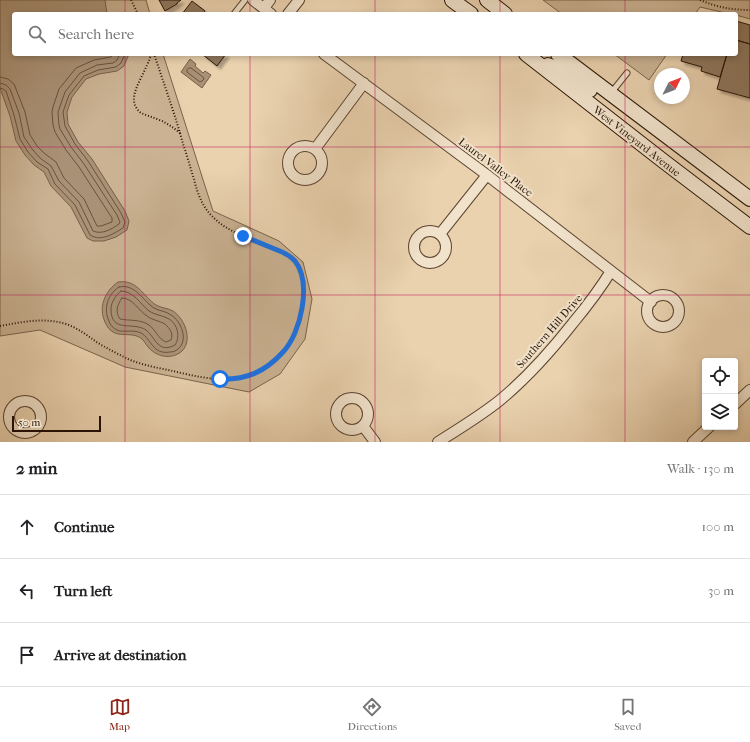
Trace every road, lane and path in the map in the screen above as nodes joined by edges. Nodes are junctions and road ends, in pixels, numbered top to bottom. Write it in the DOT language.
graph roads {
  1 [pos="131,0"];
  2 [pos="245,0"];
  3 [pos="253,0"];
  4 [pos="299,0"];
  5 [pos="452,0"];
  6 [pos="487,0"];
  7 [pos="700,0"];
  8 [pos="268,7"];
  9 [pos="750,10"];
  10 [pos="137,12"];
  11 [pos="236,12"];
  12 [pos="290,12"];
  13 [pos="468,12"];
  14 [pos="502,12"];
  15 [pos="150,56"];
  16 [pos="155,56"];
  17 [pos="327,56"];
  18 [pos="528,56"];
  19 [pos="561,56"];
  20 [pos="627,73"];
  21 [pos="364,83"];
  22 [pos="610,93"];
  23 [pos="180,133"];
  24 [pos="315,149"];
  25 [pos="487,176"];
  26 [pos="750,200"];
  27 [pos="738,217"];
  28 [pos="750,227"];
  29 [pos="440,234"];
  30 [pos="611,271"];
  31 [pos="651,302"];
  32 [pos="0,326"];
  33 [pos="750,390"];
  34 [pos="738,401"];
  35 [pos="363,426"];
  36 [pos="706,430"];
  37 [pos="375,442"];
  38 [pos="438,442"];
  39 [pos="693,442"];
  1 -- 10 [label="path"];
  2 -- 11 [label="lane"];
  3 -- 8 [label="street"];
  4 -- 12 [label="street"];
  5 -- 13 [label="main road"];
  6 -- 14 [label="main road"];
  7 -- 9 [label="path"];
  15 -- 23 [label="path"];
  16 -- 23 [label="path"];
  17 -- 21 [label="street, Laurel Valley Place"];
  18 -- 22 [label="main road"];
  18 -- 27 [label="main road, West Vineyard Avenue"];
  19 -- 22 [label="main road, West Vineyard Avenue"];
  20 -- 22 [label="lane"];
  21 -- 24 [label="street"];
  21 -- 25 [label="street, Laurel Valley Place"];
  22 -- 26 [label="main road, West Vineyard Avenue"];
  23 -- 32 [label="path"];
  25 -- 29 [label="street"];
  25 -- 30 [label="street, Laurel Valley Place"];
  26 -- 27 [label="main road"];
  27 -- 28 [label="main road, West Vineyard Avenue"];
  30 -- 31 [label="street, Laurel Valley Place"];
  30 -- 38 [label="street, Southern Hill Drive"];
  33 -- 34 [label="street"];
  35 -- 37 [label="street"];
  36 -- 39 [label="street"];
}
